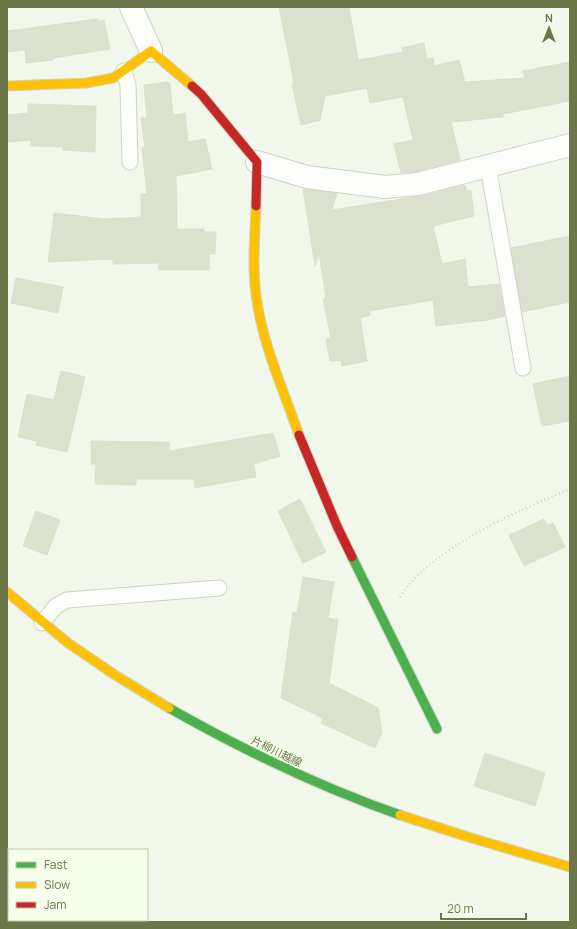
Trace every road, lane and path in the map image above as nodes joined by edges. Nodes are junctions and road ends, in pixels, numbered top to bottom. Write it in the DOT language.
graph roads {
  1 [pos="131,7"];
  2 [pos="152,51"];
  3 [pos="124,71"];
  4 [pos="7,86"];
  5 [pos="570,145"];
  6 [pos="130,162"];
  7 [pos="257,162"];
  8 [pos="488,166"];
  9 [pos="523,368"];
  10 [pos="570,489"];
  11 [pos="219,588"];
  12 [pos="7,592"];
  13 [pos="385,621"];
  14 [pos="42,623"];
  15 [pos="437,729"];
  16 [pos="570,867"];
  1 -- 2 [label="street"];
  2 -- 3 [label="street"];
  2 -- 7 [label="street"];
  3 -- 4 [label="street"];
  3 -- 6 [label="lane"];
  5 -- 8 [label="street"];
  7 -- 8 [label="street"];
  7 -- 13 [label="street"];
  8 -- 9 [label="lane"];
  10 -- 13 [label="path"];
  11 -- 14 [label="lane"];
  12 -- 14 [label="street, 片柳川越線"];
  13 -- 15 [label="street"];
  14 -- 16 [label="street, 片柳川越線"];
}
